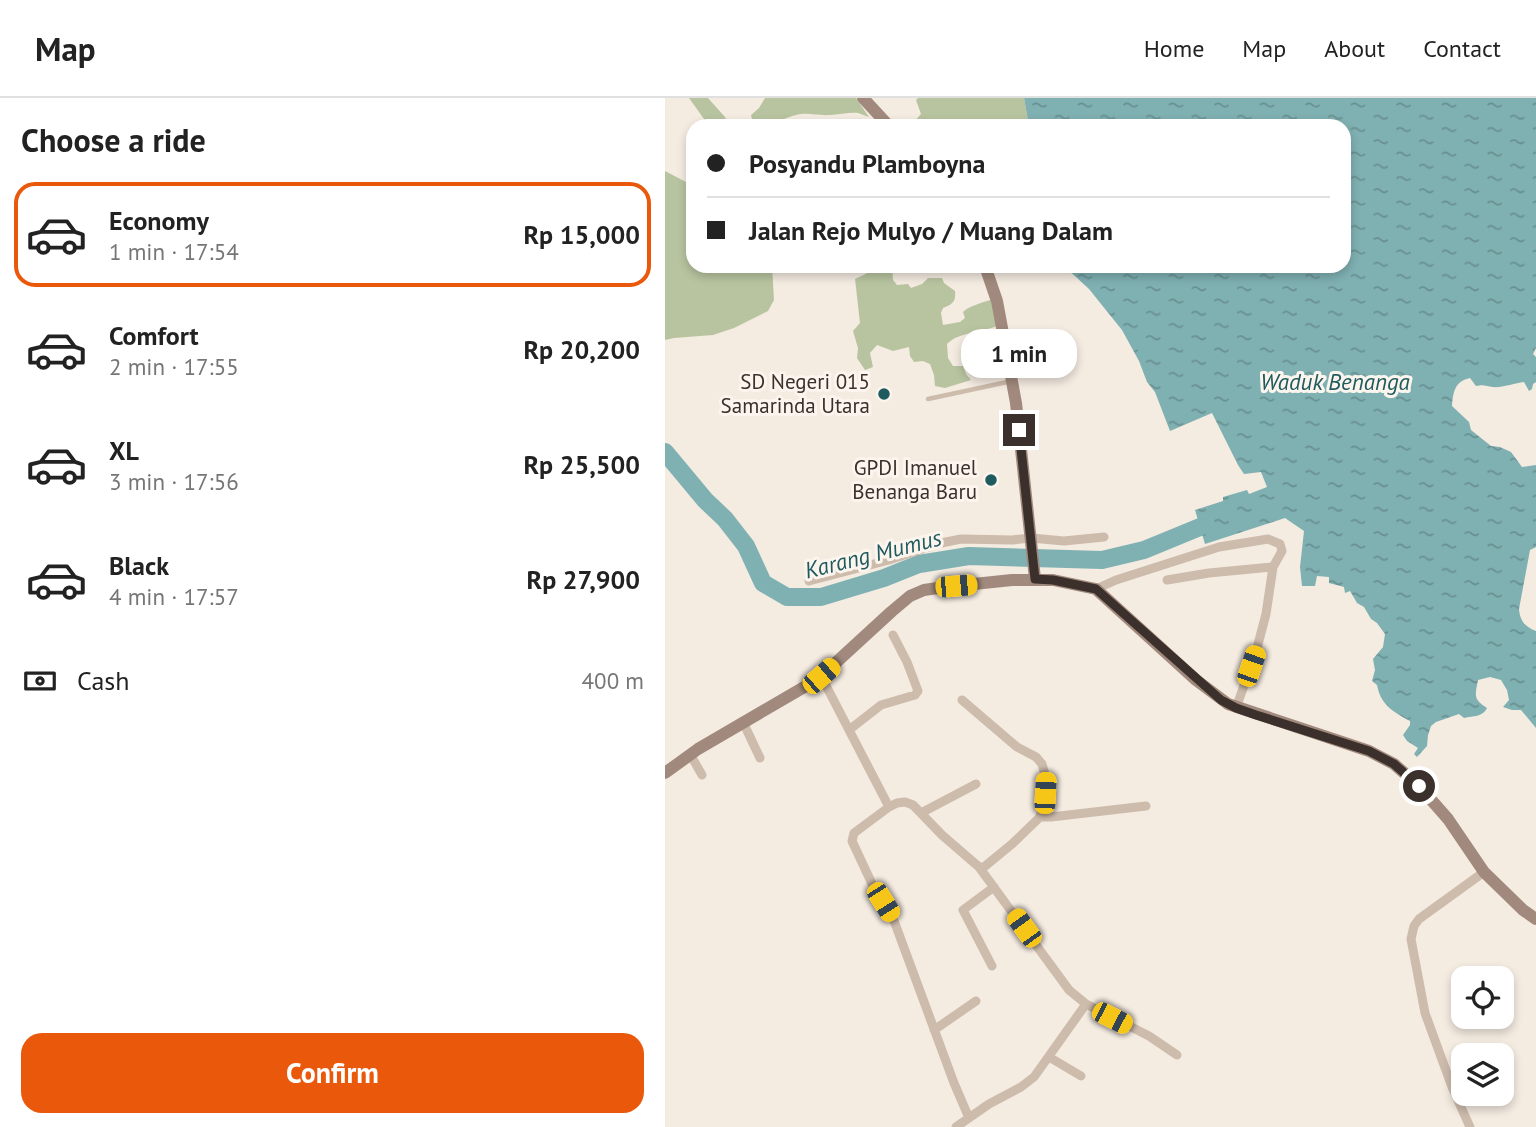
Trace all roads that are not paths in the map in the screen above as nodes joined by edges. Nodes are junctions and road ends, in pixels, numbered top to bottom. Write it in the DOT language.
graph roads {
  1 [pos="863,98"];
  2 [pos="882,119"];
  3 [pos="987,273"];
  4 [pos="1013,381"];
  5 [pos="927,399"];
  6 [pos="1104,537"];
  7 [pos="1031,539"];
  8 [pos="1273,567"];
  9 [pos="1035,574"];
  10 [pos="1167,580"];
  11 [pos="809,581"];
  12 [pos="1096,589"];
  13 [pos="893,635"];
  14 [pos="821,676"];
  15 [pos="962,700"];
  16 [pos="1236,708"];
  17 [pos="743,722"];
  18 [pos="849,730"];
  19 [pos="690,754"];
  20 [pos="760,758"];
  21 [pos="665,773"];
  22 [pos="702,775"];
  23 [pos="976,784"];
  24 [pos="1146,806"];
  25 [pos="889,807"];
  26 [pos="921,813"];
  27 [pos="1040,817"];
  28 [pos="979,867"];
  29 [pos="1484,872"];
  30 [pos="994,887"];
  31 [pos="1536,919"];
  32 [pos="992,966"];
  33 [pos="976,1001"];
  34 [pos="1086,1004"];
  35 [pos="935,1030"];
  36 [pos="1177,1055"];
  37 [pos="1049,1057"];
  38 [pos="1081,1076"];
  39 [pos="969,1118"];
  40 [pos="956,1127"];
  41 [pos="1470,1127"];
  1 -- 2 [label="main road"];
  3 -- 4 [label="main road"];
  4 -- 5 [label="lane"];
  4 -- 7 [label="main road"];
  6 -- 7 [label="street"];
  7 -- 9 [label="main road"];
  7 -- 11 [label="street"];
  8 -- 10 [label="street"];
  8 -- 12 [label="street"];
  8 -- 16 [label="street"];
  9 -- 12 [label="main road"];
  9 -- 14 [label="main road"];
  12 -- 16 [label="main road"];
  13 -- 18 [label="street"];
  14 -- 17 [label="main road"];
  14 -- 18 [label="street"];
  15 -- 27 [label="street"];
  16 -- 29 [label="main road"];
  17 -- 19 [label="main road"];
  17 -- 20 [label="street"];
  18 -- 25 [label="street"];
  19 -- 21 [label="main road"];
  19 -- 22 [label="street"];
  23 -- 26 [label="street"];
  24 -- 27 [label="street"];
  25 -- 26 [label="street"];
  25 -- 35 [label="street"];
  26 -- 28 [label="street"];
  27 -- 28 [label="street"];
  28 -- 30 [label="street"];
  29 -- 31 [label="main road"];
  29 -- 41 [label="street"];
  30 -- 32 [label="street"];
  30 -- 34 [label="street"];
  33 -- 35 [label="street"];
  34 -- 36 [label="street"];
  34 -- 37 [label="street"];
  35 -- 39 [label="street"];
  37 -- 38 [label="street"];
  37 -- 39 [label="street"];
  39 -- 40 [label="street"];
}
